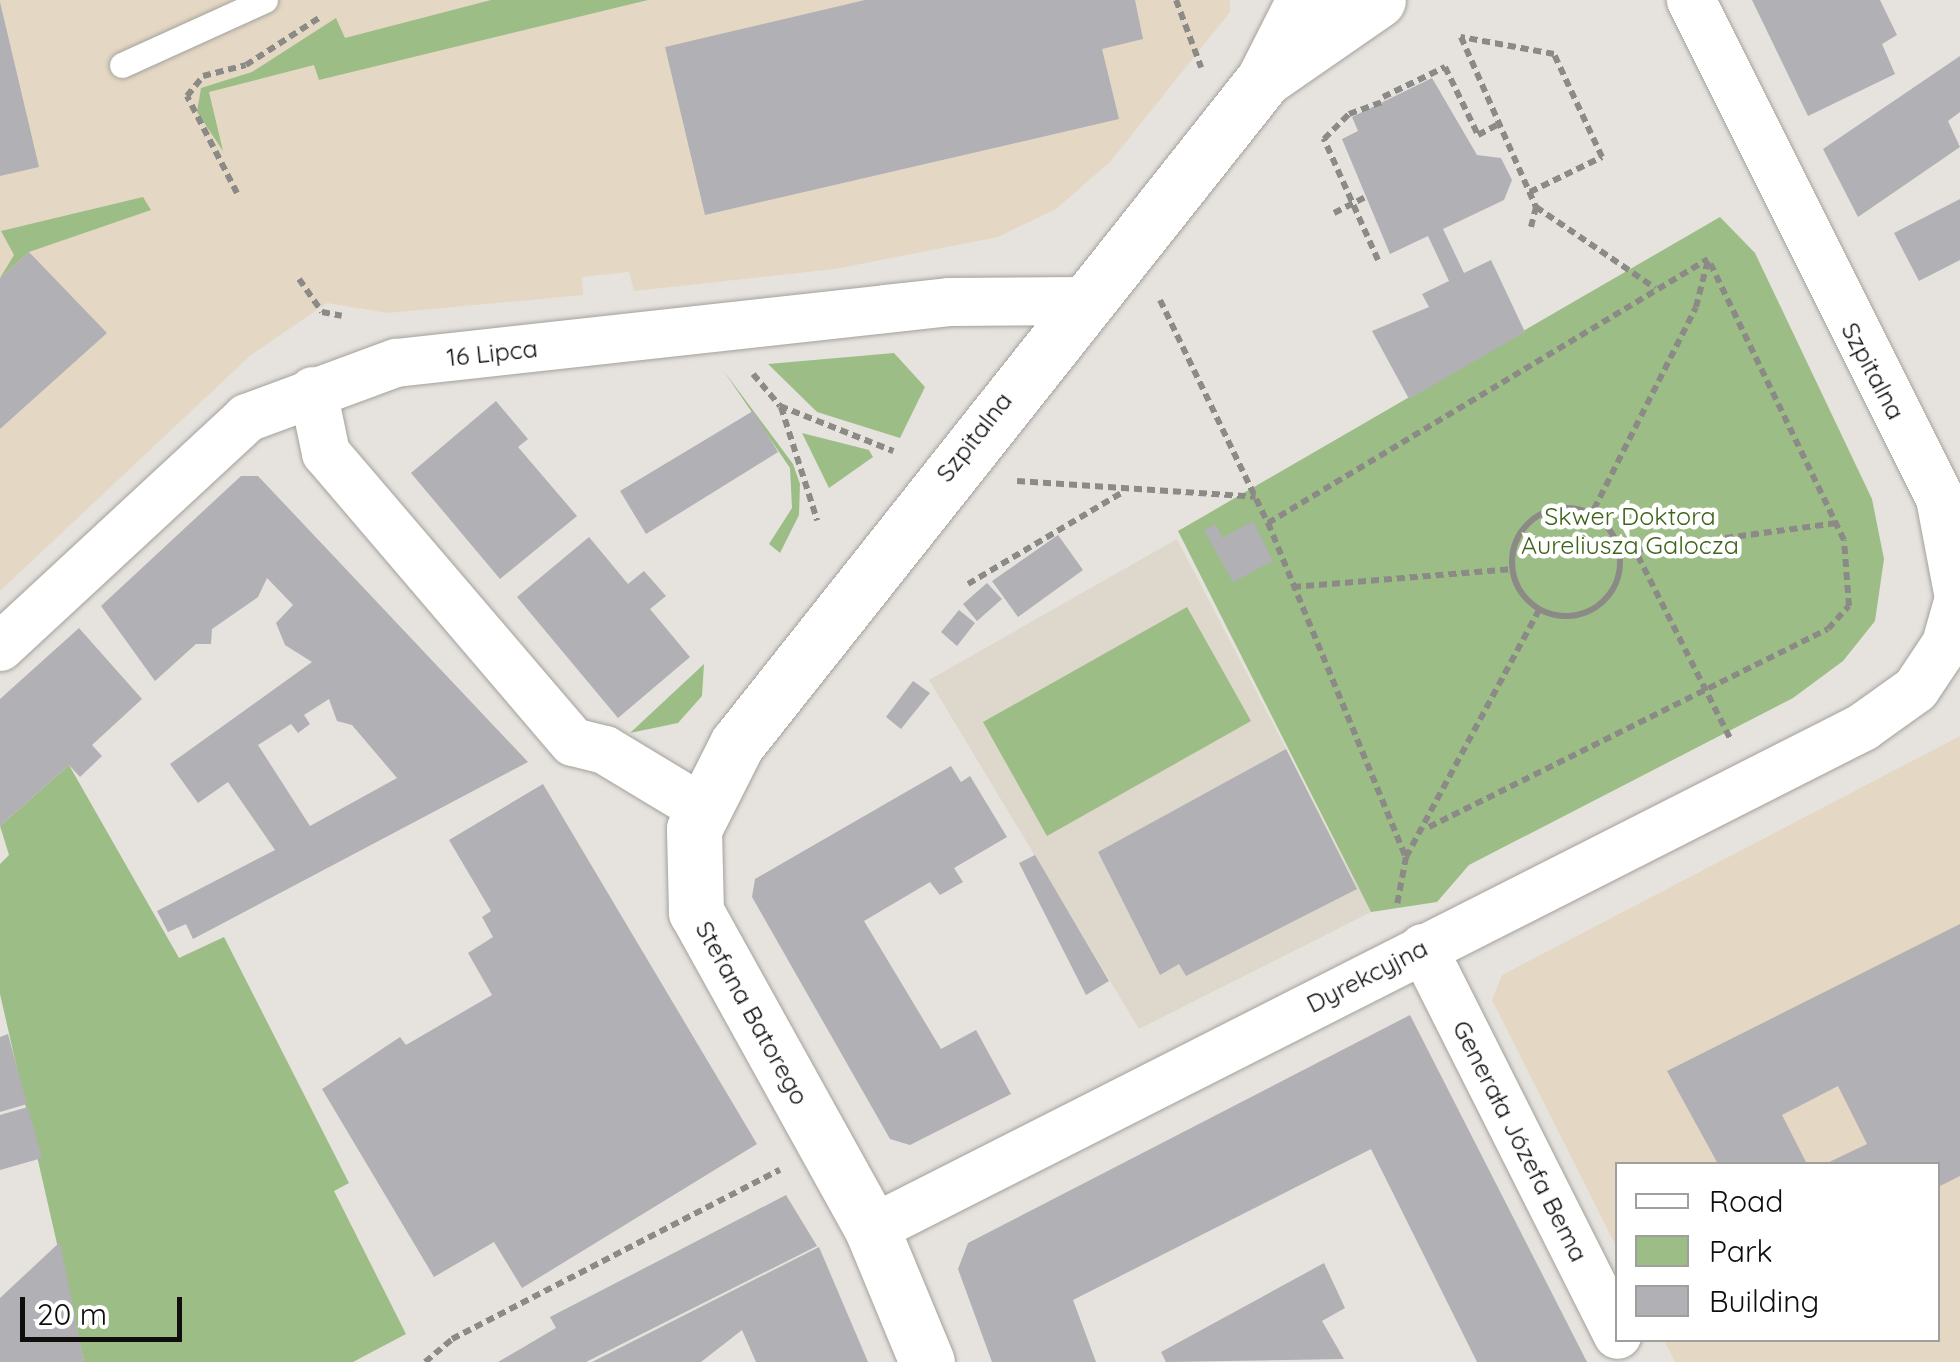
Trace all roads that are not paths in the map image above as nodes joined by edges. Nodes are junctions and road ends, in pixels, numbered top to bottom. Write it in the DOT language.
graph roads {
  1 [pos="266,0"];
  2 [pos="1304,0"];
  3 [pos="1378,0"];
  4 [pos="1691,0"];
  5 [pos="122,65"];
  6 [pos="1264,79"];
  7 [pos="1081,301"];
  8 [pos="312,391"];
  9 [pos="1960,598"];
  10 [pos="0,647"];
  11 [pos="1863,727"];
  12 [pos="701,808"];
  13 [pos="1423,948"];
  14 [pos="872,1229"];
  15 [pos="1615,1329"];
  16 [pos="927,1362"];
  1 -- 5 [label="lane"];
  2 -- 6 [label="street, Szpitalna"];
  3 -- 6 [label="street, Szpitalna"];
  4 -- 9 [label="street, Szpitalna"];
  6 -- 7 [label="street, Szpitalna"];
  7 -- 8 [label="street, 16 Lipca"];
  7 -- 12 [label="street, Szpitalna"];
  8 -- 10 [label="street, 16 Lipca"];
  8 -- 12 [label="street"];
  9 -- 11 [label="street, Szpitalna"];
  11 -- 13 [label="street, Dyrekcyjna"];
  12 -- 14 [label="street, Stefana Batorego"];
  13 -- 14 [label="street, Dyrekcyjna"];
  13 -- 15 [label="street, Generała Józefa Bema"];
  14 -- 16 [label="street, Stefana Batorego"];
}
